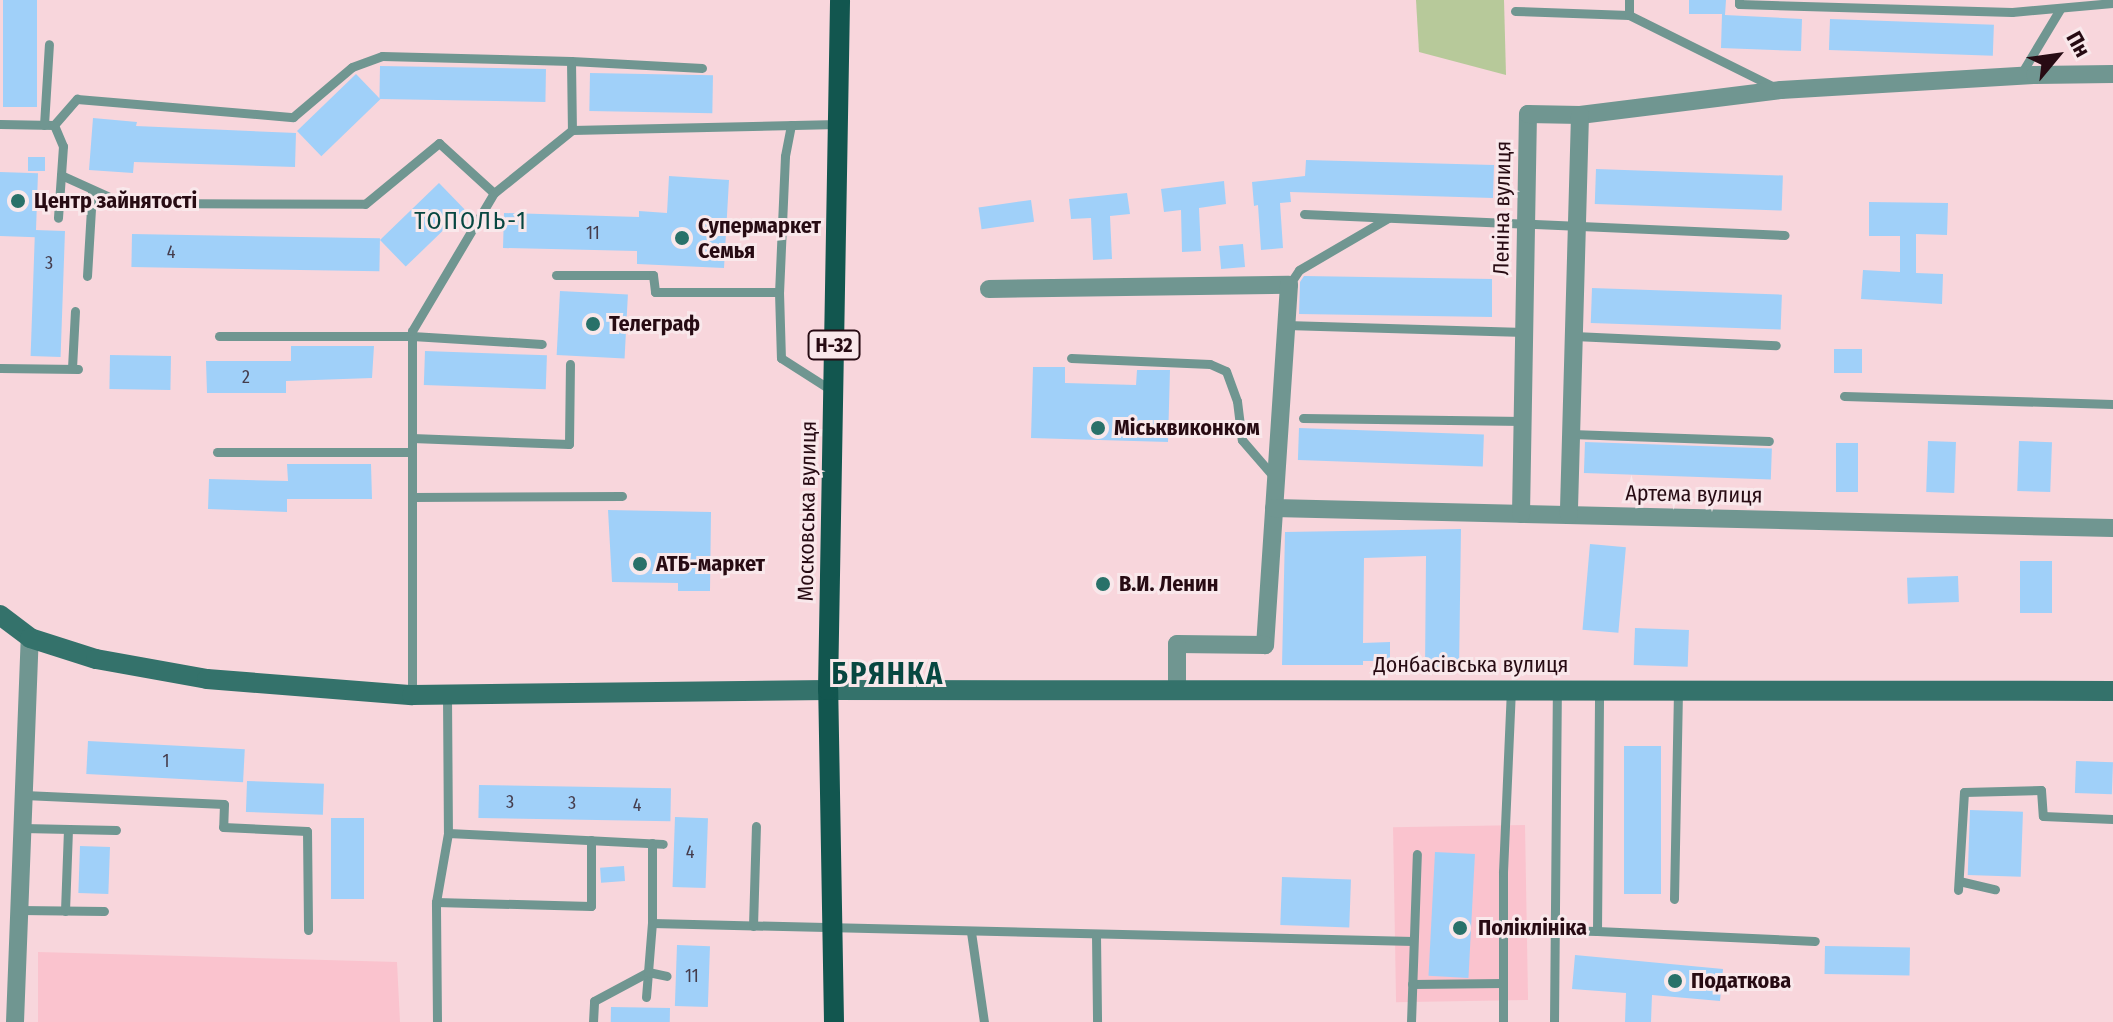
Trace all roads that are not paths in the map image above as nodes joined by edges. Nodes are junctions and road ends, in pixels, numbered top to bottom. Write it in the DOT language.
graph roads {
  1 [pos="840,0"];
  2 [pos="1629,0"];
  3 [pos="1739,0"];
  4 [pos="2113,3"];
  5 [pos="2060,9"];
  6 [pos="1515,11"];
  7 [pos="1629,15"];
  8 [pos="49,44"];
  9 [pos="571,61"];
  10 [pos="702,68"];
  11 [pos="2113,74"];
  12 [pos="2020,76"];
  13 [pos="1781,90"];
  14 [pos="1580,115"];
  15 [pos="0,124"];
  16 [pos="838,124"];
  17 [pos="49,125"];
  18 [pos="791,125"];
  19 [pos="572,130"];
  20 [pos="61,175"];
  21 [pos="92,192"];
  22 [pos="494,193"];
  23 [pos="1304,214"];
  24 [pos="58,218"];
  25 [pos="1388,218"];
  26 [pos="1526,224"];
  27 [pos="1577,226"];
  28 [pos="1785,235"];
  29 [pos="556,275"];
  30 [pos="87,276"];
  31 [pos="1289,285"];
  32 [pos="989,289"];
  33 [pos="779,292"];
  34 [pos="75,311"];
  35 [pos="1286,325"];
  36 [pos="1524,332"];
  37 [pos="219,336"];
  38 [pos="412,336"];
  39 [pos="1574,336"];
  40 [pos="542,344"];
  41 [pos="1776,345"];
  42 [pos="1071,358"];
  43 [pos="570,364"];
  44 [pos="0,368"];
  45 [pos="833,391"];
  46 [pos="1844,396"];
  47 [pos="2113,404"];
  48 [pos="1303,418"];
  49 [pos="1523,421"];
  50 [pos="1571,434"];
  51 [pos="412,438"];
  52 [pos="1769,441"];
  53 [pos="217,452"];
  54 [pos="412,452"];
  55 [pos="1276,480"];
  56 [pos="622,496"];
  57 [pos="412,497"];
  58 [pos="1274,508"];
  59 [pos="1521,514"];
  60 [pos="1569,515"];
  61 [pos="2113,528"];
  62 [pos="0,615"];
  63 [pos="30,638"];
  64 [pos="1177,689"];
  65 [pos="1511,689"];
  66 [pos="1557,689"];
  67 [pos="1599,689"];
  68 [pos="1678,689"];
  69 [pos="828,690"];
  70 [pos="2113,691"];
  71 [pos="412,695"];
  72 [pos="447,695"];
  73 [pos="24,795"];
  74 [pos="2113,819"];
  75 [pos="756,826"];
  76 [pos="23,828"];
  77 [pos="68,829"];
  78 [pos="116,830"];
  79 [pos="448,833"];
  80 [pos="591,840"];
  81 [pos="652,843"];
  82 [pos="663,844"];
  83 [pos="1417,854"];
  84 [pos="1995,889"];
  85 [pos="1674,899"];
  86 [pos="436,902"];
  87 [pos="20,910"];
  88 [pos="65,911"];
  89 [pos="104,911"];
  90 [pos="652,923"];
  91 [pos="753,926"];
  92 [pos="832,929"];
  93 [pos="308,930"];
  94 [pos="1555,930"];
  95 [pos="1597,931"];
  96 [pos="971,932"];
  97 [pos="1096,935"];
  98 [pos="1413,941"];
  99 [pos="1815,941"];
  100 [pos="648,972"];
  101 [pos="667,976"];
  102 [pos="1503,983"];
  103 [pos="1412,984"];
  104 [pos="646,997"];
  105 [pos="15,1022"];
  106 [pos="437,1022"];
  107 [pos="593,1022"];
  108 [pos="834,1022"];
  109 [pos="984,1022"];
  110 [pos="1096,1022"];
  111 [pos="1411,1022"];
  112 [pos="1503,1022"];
  113 [pos="1554,1022"];
  1 -- 16 [label="main road, Московська вулиця / Н-32"];
  2 -- 7 [label="lane"];
  3 -- 5 [label="lane"];
  4 -- 5 [label="lane"];
  5 -- 12 [label="lane"];
  6 -- 7 [label="lane"];
  7 -- 13 [label="lane"];
  8 -- 17 [label="lane"];
  9 -- 10 [label="lane"];
  9 -- 17 [label="lane"];
  9 -- 19 [label="lane"];
  11 -- 12 [label="street"];
  12 -- 13 [label="street"];
  13 -- 14 [label="street"];
  14 -- 26 [label="street, Леніна вулиця"];
  14 -- 27 [label="street"];
  15 -- 17 [label="lane"];
  16 -- 18 [label="lane"];
  16 -- 45 [label="main road, Московська вулиця / Н-32"];
  17 -- 20 [label="lane"];
  18 -- 19 [label="lane"];
  18 -- 33 [label="lane"];
  19 -- 22 [label="lane"];
  20 -- 21 [label="lane"];
  20 -- 24 [label="lane"];
  21 -- 22 [label="lane"];
  21 -- 30 [label="lane"];
  22 -- 38 [label="lane"];
  23 -- 25 [label="lane"];
  25 -- 26 [label="lane"];
  25 -- 31 [label="lane"];
  26 -- 27 [label="lane"];
  26 -- 36 [label="street, Леніна вулиця"];
  27 -- 28 [label="lane"];
  27 -- 39 [label="street"];
  29 -- 33 [label="lane"];
  31 -- 32 [label="street"];
  31 -- 35 [label="street"];
  33 -- 45 [label="lane"];
  34 -- 44 [label="lane"];
  35 -- 36 [label="lane"];
  35 -- 55 [label="street"];
  36 -- 49 [label="street, Леніна вулиця"];
  37 -- 38 [label="lane"];
  38 -- 40 [label="lane"];
  38 -- 51 [label="lane"];
  39 -- 41 [label="lane"];
  39 -- 50 [label="street"];
  42 -- 55 [label="lane"];
  43 -- 51 [label="lane"];
  45 -- 69 [label="main road, Московська вулиця / Н-32"];
  46 -- 47 [label="lane"];
  48 -- 49 [label="lane"];
  49 -- 59 [label="street, Леніна вулиця"];
  50 -- 52 [label="lane"];
  50 -- 60 [label="street"];
  51 -- 54 [label="lane"];
  53 -- 54 [label="lane"];
  54 -- 57 [label="lane"];
  55 -- 58 [label="street"];
  56 -- 57 [label="lane"];
  57 -- 71 [label="lane"];
  58 -- 59 [label="street, Артема вулиця"];
  58 -- 64 [label="street"];
  59 -- 60 [label="street, Артема вулиця"];
  60 -- 61 [label="street, Артема вулиця"];
  62 -- 63 [label="street, Донбасівська вулиця"];
  63 -- 71 [label="street, Донбасівська вулиця"];
  63 -- 73 [label="street"];
  64 -- 65 [label="street, Донбасівська вулиця"];
  64 -- 69 [label="street, Донбасівська вулиця"];
  65 -- 66 [label="street, Донбасівська вулиця"];
  65 -- 102 [label="lane"];
  66 -- 67 [label="street, Донбасівська вулиця"];
  66 -- 94 [label="lane"];
  67 -- 68 [label="street, Донбасівська вулиця"];
  67 -- 95 [label="lane"];
  68 -- 70 [label="street, Донбасівська вулиця"];
  68 -- 85 [label="lane"];
  69 -- 72 [label="street, Донбасівська вулиця"];
  69 -- 92 [label="main road, Московська вулиця / Н-32"];
  71 -- 72 [label="street, Донбасівська вулиця"];
  72 -- 79 [label="lane"];
  73 -- 76 [label="street"];
  73 -- 93 [label="lane"];
  74 -- 84 [label="lane"];
  75 -- 91 [label="lane"];
  76 -- 77 [label="lane"];
  76 -- 87 [label="street"];
  77 -- 78 [label="lane"];
  77 -- 88 [label="lane"];
  79 -- 80 [label="lane"];
  79 -- 86 [label="lane"];
  80 -- 81 [label="lane"];
  80 -- 86 [label="lane"];
  81 -- 82 [label="lane"];
  81 -- 90 [label="lane"];
  83 -- 98 [label="lane"];
  86 -- 106 [label="lane"];
  87 -- 88 [label="lane"];
  87 -- 105 [label="street"];
  88 -- 89 [label="lane"];
  90 -- 91 [label="lane"];
  90 -- 100 [label="lane"];
  91 -- 92 [label="lane"];
  92 -- 96 [label="lane"];
  92 -- 108 [label="main road, Московська вулиця / Н-32"];
  94 -- 95 [label="lane"];
  94 -- 113 [label="lane"];
  95 -- 99 [label="lane"];
  96 -- 97 [label="lane"];
  96 -- 109 [label="lane"];
  97 -- 98 [label="lane"];
  97 -- 110 [label="lane"];
  98 -- 103 [label="lane"];
  100 -- 101 [label="lane"];
  100 -- 104 [label="lane"];
  100 -- 107 [label="lane"];
  102 -- 103 [label="lane"];
  102 -- 112 [label="lane"];
  103 -- 111 [label="lane"];
}
